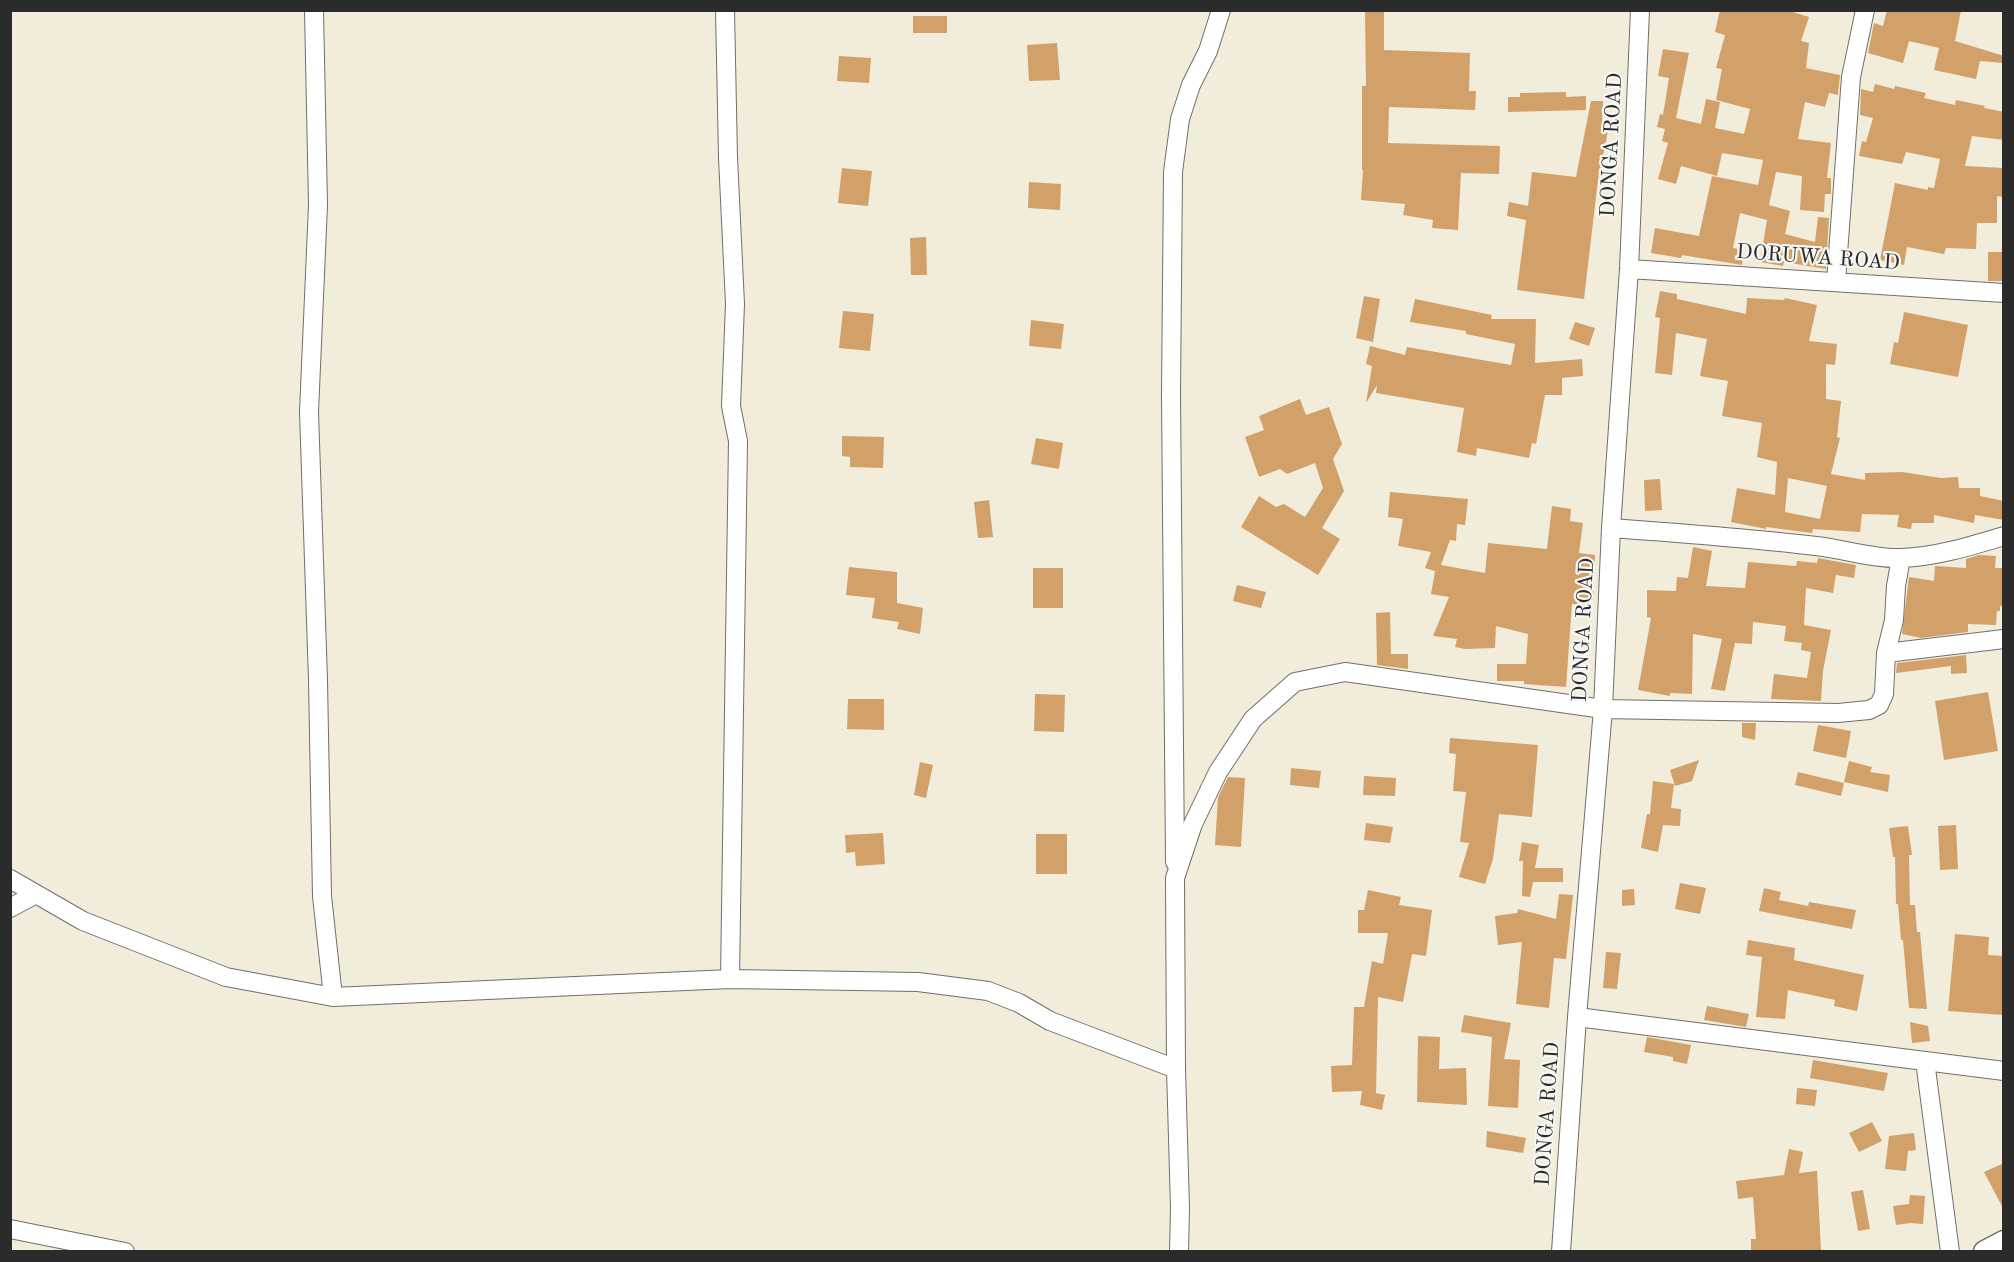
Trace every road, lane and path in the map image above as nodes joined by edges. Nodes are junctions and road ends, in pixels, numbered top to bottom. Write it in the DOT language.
graph roads {
  1 [pos="314,10"];
  2 [pos="725,10"];
  3 [pos="1221,10"];
  4 [pos="1640,10"];
  5 [pos="1865,10"];
  6 [pos="1629,269"];
  7 [pos="1836,282"];
  8 [pos="2004,293"];
  9 [pos="1611,528"];
  10 [pos="2004,536"];
  11 [pos="1901,558"];
  12 [pos="2004,639"];
  13 [pos="1886,654"];
  14 [pos="1603,709"];
  15 [pos="1175,878"];
  16 [pos="10,879"];
  17 [pos="36,894"];
  18 [pos="10,908"];
  19 [pos="730,979"];
  20 [pos="333,997"];
  21 [pos="1577,1017"];
  22 [pos="1925,1061"];
  23 [pos="1176,1069"];
  24 [pos="2004,1071"];
  25 [pos="10,1229"];
  26 [pos="2004,1242"];
  27 [pos="125,1251"];
  28 [pos="1179,1251"];
  29 [pos="1561,1251"];
  30 [pos="1950,1251"];
  31 [pos="1985,1251"];
  1 -- 20 [label="street"];
  2 -- 19 [label="street"];
  3 -- 15 [label="street"];
  4 -- 6 [label="street, DONGA ROAD"];
  5 -- 7 [label="street"];
  6 -- 7 [label="street, DORUWA ROAD"];
  6 -- 9 [label="street, DONGA ROAD"];
  7 -- 8 [label="street, DORUWA ROAD"];
  9 -- 11 [label="street"];
  9 -- 14 [label="street, DONGA ROAD"];
  10 -- 11 [label="street"];
  11 -- 13 [label="street"];
  12 -- 13 [label="street"];
  13 -- 14 [label="street"];
  14 -- 15 [label="street"];
  14 -- 21 [label="street, DONGA ROAD"];
  15 -- 23 [label="street"];
  16 -- 17 [label="street"];
  17 -- 18 [label="street"];
  17 -- 20 [label="street"];
  19 -- 20 [label="street"];
  19 -- 23 [label="street"];
  21 -- 22 [label="street"];
  21 -- 29 [label="street, DONGA ROAD"];
  22 -- 24 [label="street"];
  22 -- 30 [label="street"];
  23 -- 28 [label="street"];
  25 -- 27 [label="street"];
  26 -- 31 [label="main road"];
}
